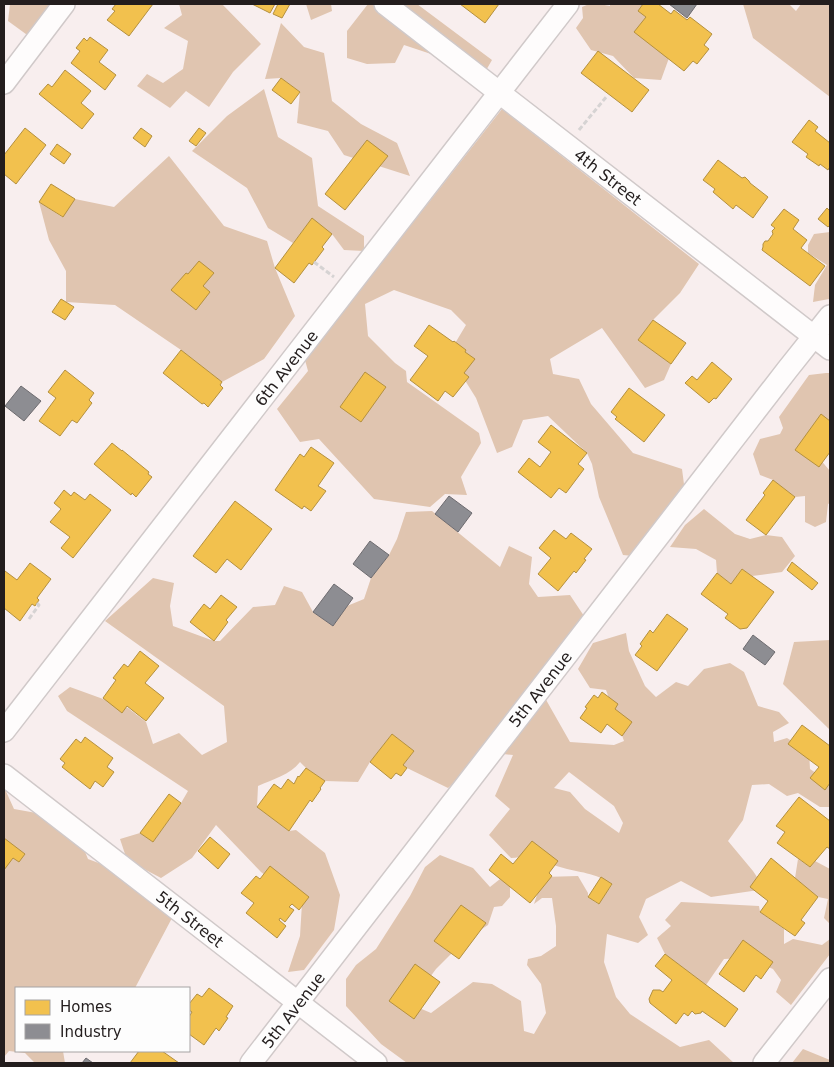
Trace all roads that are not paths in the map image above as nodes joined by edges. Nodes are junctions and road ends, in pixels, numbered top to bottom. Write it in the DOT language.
graph roads {
  1 [pos="64,4"];
  2 [pos="385,4"];
  3 [pos="568,4"];
  4 [pos="4,83"];
  5 [pos="500,93"];
  6 [pos="830,316"];
  7 [pos="814,336"];
  8 [pos="830,349"];
  9 [pos="4,731"];
  10 [pos="4,775"];
  11 [pos="830,979"];
  12 [pos="298,1002"];
  13 [pos="251,1063"];
  14 [pos="376,1063"];
  15 [pos="764,1063"];
  1 -- 4 [label="street"];
  2 -- 5 [label="street, 4th Street"];
  3 -- 5 [label="street, 6th Avenue"];
  5 -- 7 [label="street, 4th Street"];
  5 -- 9 [label="street, 6th Avenue"];
  6 -- 7 [label="street, 5th Avenue"];
  7 -- 8 [label="street, 4th Street"];
  7 -- 12 [label="street, 5th Avenue"];
  10 -- 12 [label="street, 5th Street"];
  11 -- 15 [label="street"];
  12 -- 13 [label="street, 5th Avenue"];
  12 -- 14 [label="street, 5th Street"];
}
